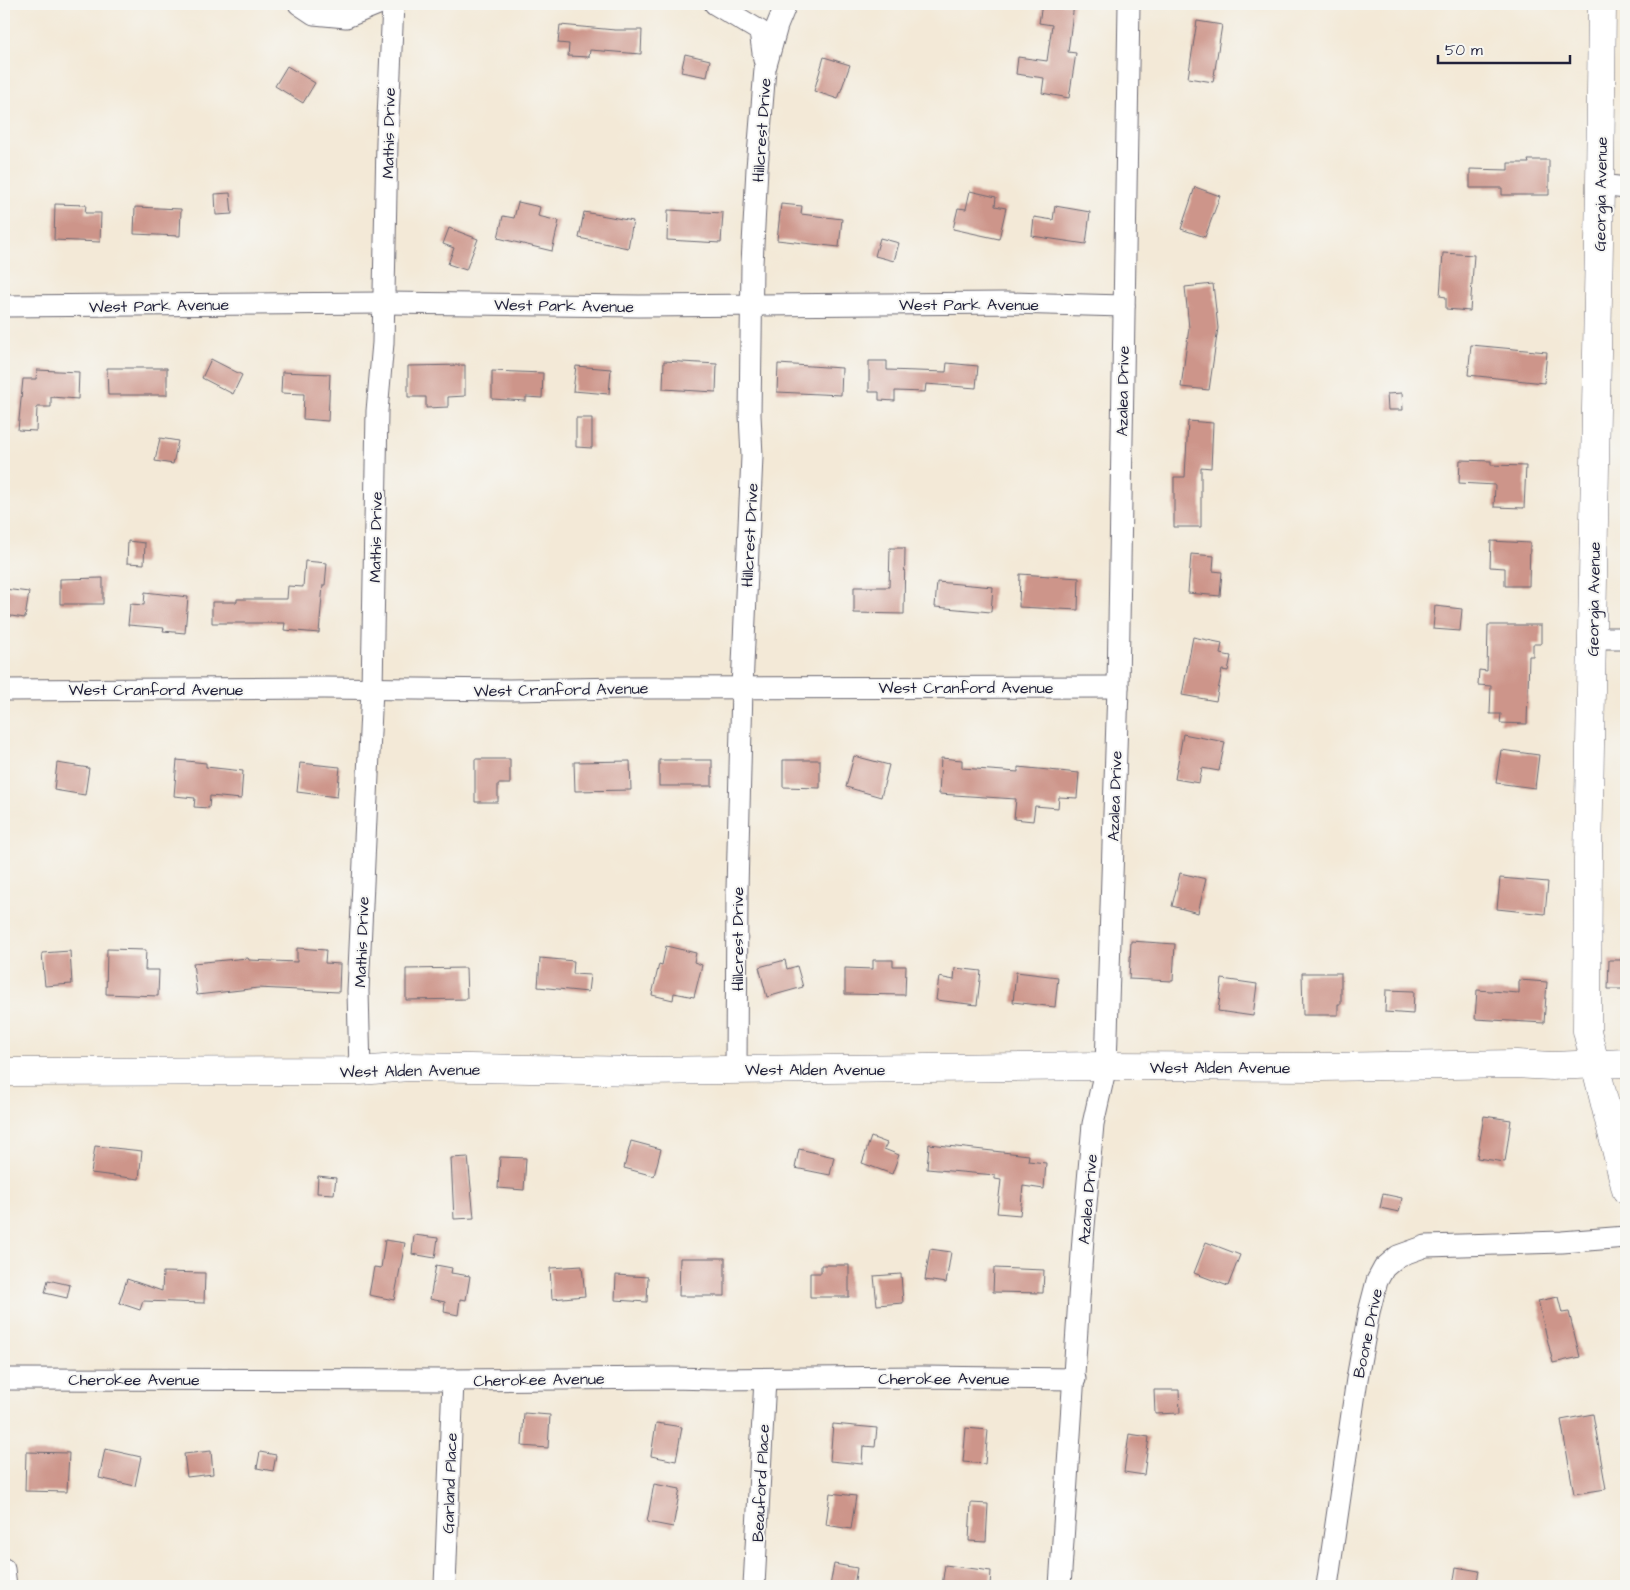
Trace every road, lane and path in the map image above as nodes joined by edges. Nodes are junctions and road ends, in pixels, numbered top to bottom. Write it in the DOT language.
graph roads {
  1 [pos="300,4"];
  2 [pos="378,4"];
  3 [pos="393,4"];
  4 [pos="715,4"];
  5 [pos="786,4"];
  6 [pos="1129,4"];
  7 [pos="1602,4"];
  8 [pos="765,70"];
  9 [pos="1613,187"];
  10 [pos="385,303"];
  11 [pos="753,305"];
  12 [pos="4,306"];
  13 [pos="1124,306"];
  14 [pos="1592,638"];
  15 [pos="1626,638"];
  16 [pos="1118,687"];
  17 [pos="742,688"];
  18 [pos="372,689"];
  19 [pos="4,690"];
  20 [pos="1626,1063"];
  21 [pos="1595,1065"];
  22 [pos="1106,1066"];
  23 [pos="736,1069"];
  24 [pos="360,1071"];
  25 [pos="4,1072"];
  26 [pos="1626,1190"];
  27 [pos="1626,1237"];
  28 [pos="4,1379"];
  29 [pos="765,1379"];
  30 [pos="1075,1379"];
  31 [pos="453,1380"];
  32 [pos="4,1569"];
  33 [pos="6,1586"];
  34 [pos="445,1586"];
  35 [pos="754,1586"];
  36 [pos="1060,1586"];
  37 [pos="1327,1586"];
  1 -- 2 [label="street"];
  3 -- 10 [label="street, Mathis Drive"];
  4 -- 8 [label="street"];
  5 -- 8 [label="street, Hillcrest Drive"];
  6 -- 13 [label="street, Azalea Drive"];
  7 -- 9 [label="street, Georgia Avenue"];
  8 -- 11 [label="street, Hillcrest Drive"];
  9 -- 14 [label="street, Georgia Avenue"];
  10 -- 11 [label="street, West Park Avenue"];
  10 -- 12 [label="street, West Park Avenue"];
  10 -- 18 [label="street, Mathis Drive"];
  11 -- 13 [label="street, West Park Avenue"];
  11 -- 17 [label="street, Hillcrest Drive"];
  13 -- 16 [label="street, Azalea Drive"];
  14 -- 15 [label="street"];
  14 -- 21 [label="street, Georgia Avenue"];
  16 -- 17 [label="street, West Cranford Avenue"];
  16 -- 22 [label="street, Azalea Drive"];
  17 -- 18 [label="street, West Cranford Avenue"];
  17 -- 23 [label="street, Hillcrest Drive"];
  18 -- 19 [label="street, West Cranford Avenue"];
  18 -- 24 [label="street, Mathis Drive"];
  20 -- 21 [label="street, West Alden Avenue"];
  21 -- 22 [label="street, West Alden Avenue"];
  21 -- 26 [label="street, Georgia Avenue"];
  22 -- 23 [label="street, West Alden Avenue"];
  22 -- 30 [label="street, Azalea Drive"];
  23 -- 24 [label="street, West Alden Avenue"];
  24 -- 25 [label="street, West Alden Avenue"];
  27 -- 37 [label="street, Boone Drive"];
  28 -- 31 [label="street, Cherokee Avenue"];
  29 -- 30 [label="street, Cherokee Avenue"];
  29 -- 31 [label="street, Cherokee Avenue"];
  29 -- 35 [label="street, Beauford Place"];
  30 -- 36 [label="street, Azalea Drive"];
  31 -- 34 [label="street, Garland Place"];
  32 -- 33 [label="street"];
}
